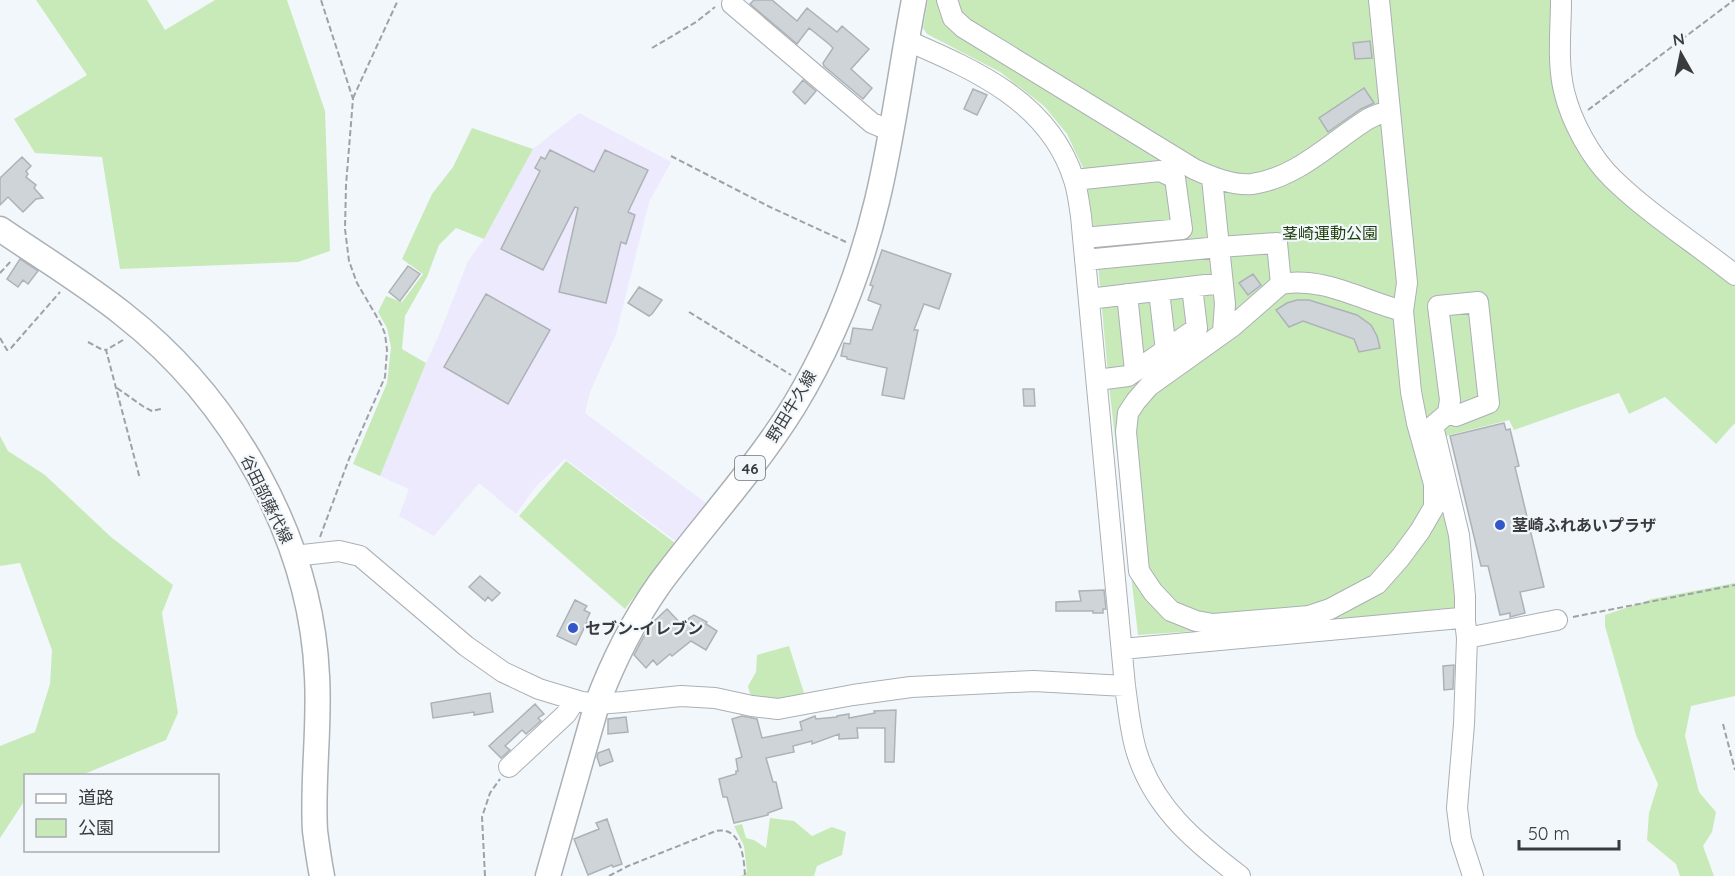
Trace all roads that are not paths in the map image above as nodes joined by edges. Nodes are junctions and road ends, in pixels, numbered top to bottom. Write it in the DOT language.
graph roads {
  1 [pos="914,0"];
  2 [pos="947,0"];
  3 [pos="1379,0"];
  4 [pos="1561,0"];
  5 [pos="725,5"];
  6 [pos="906,40"];
  7 [pos="1389,111"];
  8 [pos="891,131"];
  9 [pos="1212,178"];
  10 [pos="1074,180"];
  11 [pos="0,228"];
  12 [pos="1083,238"];
  13 [pos="1219,247"];
  14 [pos="1085,261"];
  15 [pos="1735,275"];
  16 [pos="1281,284"];
  17 [pos="1192,287"];
  18 [pos="1223,290"];
  19 [pos="1159,291"];
  20 [pos="1127,294"];
  21 [pos="1089,299"];
  22 [pos="1258,304"];
  23 [pos="1403,311"];
  24 [pos="1223,332"];
  25 [pos="1170,359"];
  26 [pos="1135,371"];
  27 [pos="1097,380"];
  28 [pos="1448,413"];
  29 [pos="294,556"];
  30 [pos="1557,620"];
  31 [pos="1466,629"];
  32 [pos="1122,649"];
  33 [pos="1125,686"];
  34 [pos="586,702"];
  35 [pos="509,767"];
  36 [pos="322,876"];
  37 [pos="548,876"];
  38 [pos="1240,876"];
  39 [pos="1473,876"];
  1 -- 6 [label="main road, 野田牛久線 / 46"];
  2 -- 9 [label="street"];
  3 -- 7 [label="street"];
  4 -- 15 [label="street"];
  5 -- 8 [label="street"];
  6 -- 8 [label="main road, 野田牛久線 / 46"];
  6 -- 10 [label="street"];
  7 -- 9 [label="street"];
  7 -- 23 [label="street"];
  8 -- 34 [label="main road, 野田牛久線 / 46"];
  9 -- 13 [label="street"];
  10 -- 12 [label="street"];
  10 -- 12 [label="street"];
  11 -- 29 [label="main road, 谷田部藤代線"];
  12 -- 14 [label="street"];
  13 -- 14 [label="street"];
  13 -- 16 [label="street"];
  13 -- 18 [label="street"];
  14 -- 21 [label="street"];
  16 -- 22 [label="street"];
  16 -- 23 [label="street"];
  17 -- 18 [label="street"];
  17 -- 19 [label="street"];
  17 -- 25 [label="street"];
  18 -- 22 [label="street"];
  18 -- 24 [label="street"];
  19 -- 20 [label="street"];
  19 -- 25 [label="street"];
  20 -- 21 [label="street"];
  20 -- 26 [label="street"];
  21 -- 27 [label="street"];
  22 -- 24 [label="street"];
  23 -- 25 [label="street"];
  24 -- 25 [label="street"];
  25 -- 26 [label="street"];
  26 -- 27 [label="street"];
  27 -- 32 [label="street"];
  28 -- 28 [label="street"];
  28 -- 31 [label="street"];
  29 -- 34 [label="street"];
  29 -- 36 [label="main road, 谷田部藤代線"];
  30 -- 31 [label="street"];
  31 -- 32 [label="street"];
  31 -- 39 [label="street"];
  32 -- 33 [label="street"];
  33 -- 34 [label="street"];
  33 -- 38 [label="street"];
  34 -- 35 [label="street"];
  34 -- 37 [label="main road, 野田牛久線 / 46"];
}
